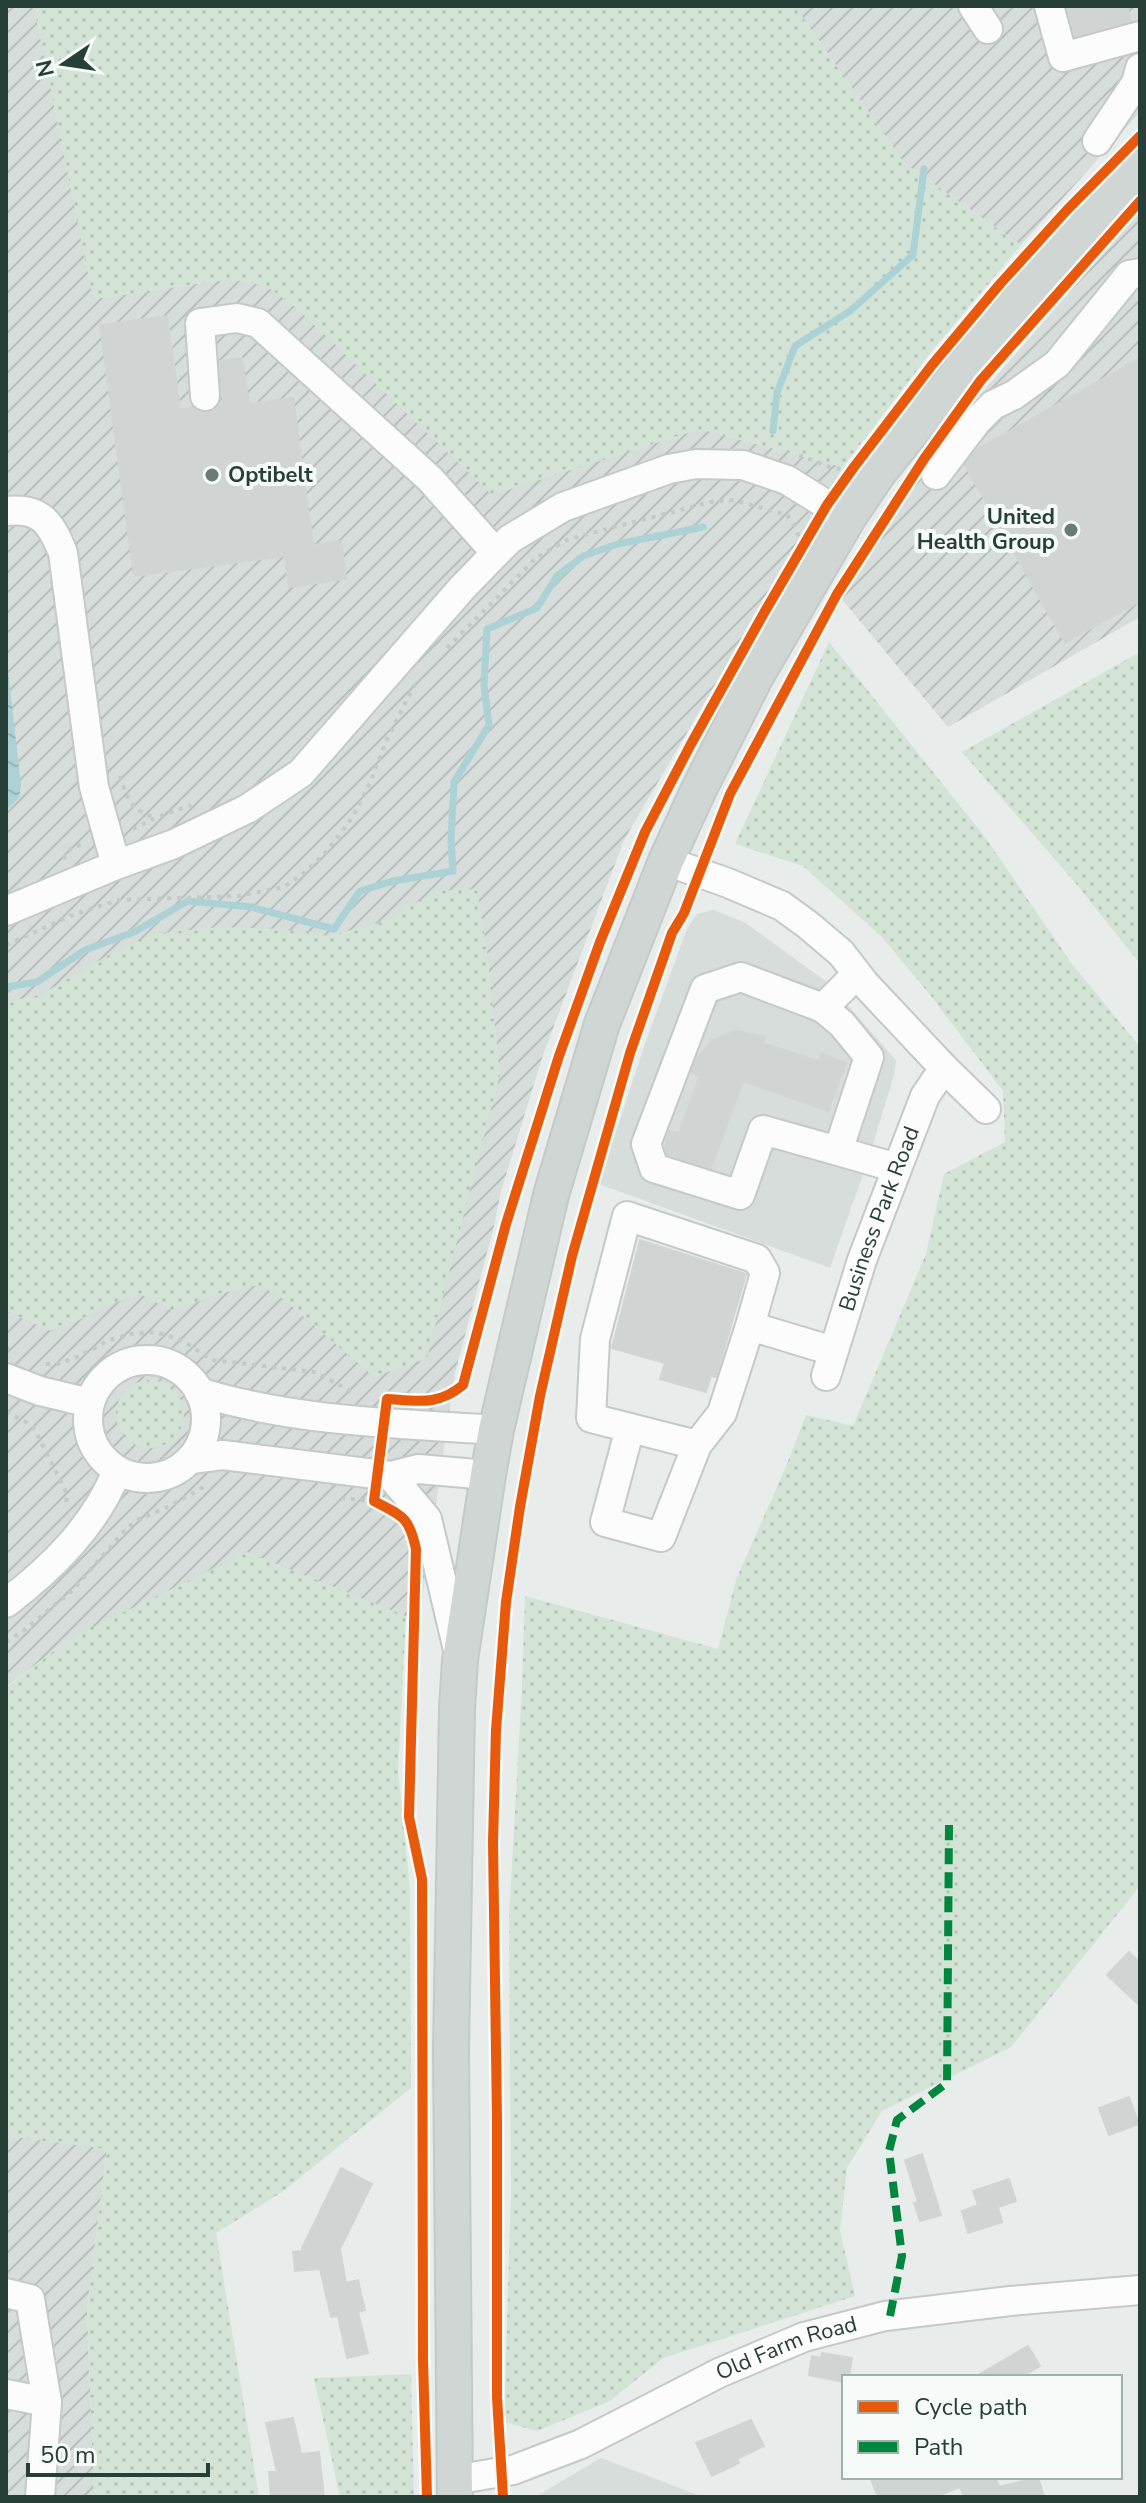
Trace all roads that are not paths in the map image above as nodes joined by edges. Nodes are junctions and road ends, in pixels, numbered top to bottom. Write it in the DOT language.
graph roads {
  1 [pos="1049,6"];
  2 [pos="1140,36"];
  3 [pos="1140,68"];
  4 [pos="1097,141"];
  5 [pos="1140,168"];
  6 [pos="1140,273"];
  7 [pos="205,396"];
  8 [pos="936,475"];
  9 [pos="6,511"];
  10 [pos="837,511"];
  11 [pos="496,553"];
  12 [pos="666,861"];
  13 [pos="116,865"];
  14 [pos="6,911"];
  15 [pos="857,974"];
  16 [pos="823,1008"];
  17 [pos="944,1068"];
  18 [pos="986,1109"];
  19 [pos="838,1151"];
  20 [pos="897,1168"];
  21 [pos="750,1326"];
  22 [pos="12,1366"];
  23 [pos="199,1392"];
  24 [pos="90,1403"];
  25 [pos="630,1428"];
  26 [pos="496,1430"];
  27 [pos="697,1445"];
  28 [pos="191,1459"];
  29 [pos="117,1471"];
  30 [pos="488,1475"];
  31 [pos="381,1483"];
  32 [pos="6,1603"];
  33 [pos="460,1660"];
  34 [pos="1140,2290"];
  35 [pos="6,2293"];
  36 [pos="6,2394"];
  37 [pos="47,2402"];
  38 [pos="454,2488"];
  39 [pos="40,2497"];
  1 -- 2 [label="street"];
  3 -- 4 [label="street"];
  5 -- 10 [label="main road"];
  6 -- 8 [label="street"];
  7 -- 11 [label="street"];
  9 -- 13 [label="street"];
  10 -- 11 [label="street"];
  10 -- 12 [label="main road"];
  11 -- 13 [label="street"];
  12 -- 15 [label="street"];
  12 -- 26 [label="main road"];
  13 -- 14 [label="street"];
  15 -- 16 [label="street"];
  15 -- 17 [label="street"];
  16 -- 19 [label="street"];
  16 -- 19 [label="street"];
  17 -- 18 [label="street"];
  17 -- 20 [label="street, Business Park Road"];
  19 -- 20 [label="street"];
  20 -- 21 [label="street, Business Park Road"];
  21 -- 25 [label="street"];
  21 -- 27 [label="street"];
  22 -- 24 [label="street"];
  23 -- 24 [label="street"];
  23 -- 26 [label="street"];
  23 -- 28 [label="street"];
  24 -- 29 [label="street"];
  25 -- 27 [label="street"];
  25 -- 27 [label="street"];
  26 -- 30 [label="main road"];
  28 -- 29 [label="street"];
  28 -- 31 [label="street"];
  29 -- 32 [label="street"];
  30 -- 31 [label="street"];
  30 -- 33 [label="main road"];
  31 -- 33 [label="street"];
  33 -- 38 [label="main road"];
  34 -- 38 [label="street, Old Farm Road"];
  35 -- 37 [label="street"];
  36 -- 37 [label="street"];
  37 -- 39 [label="street"];
}
